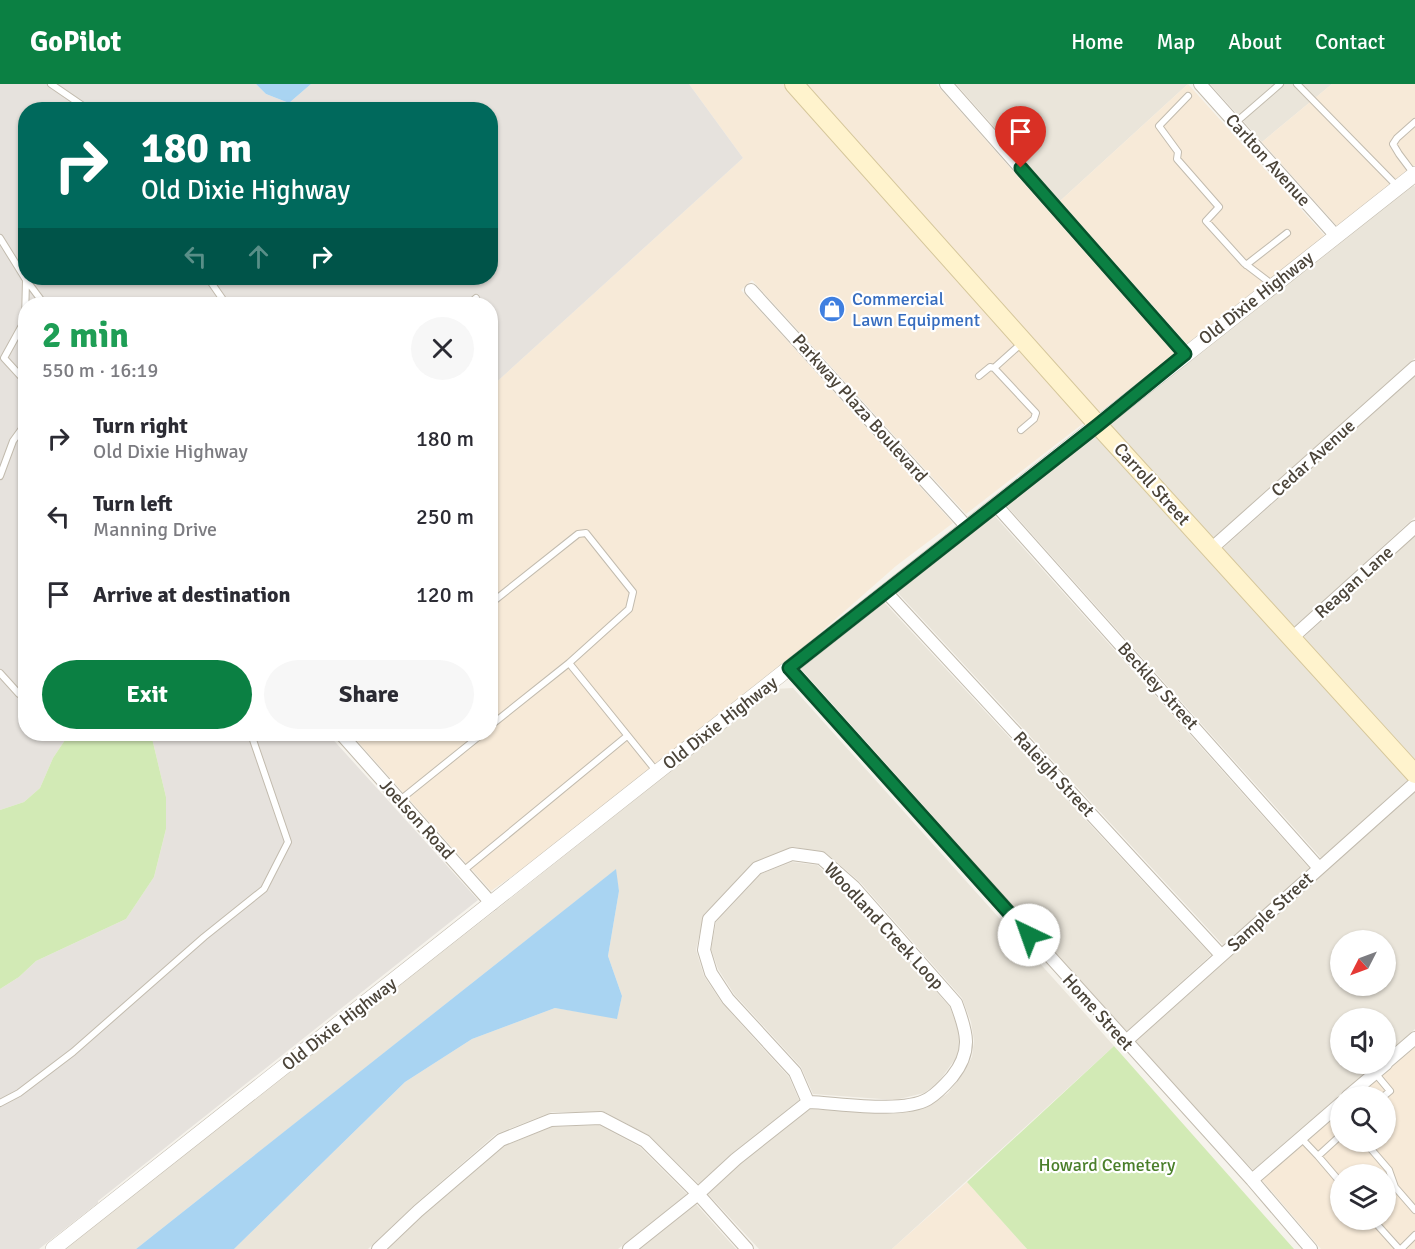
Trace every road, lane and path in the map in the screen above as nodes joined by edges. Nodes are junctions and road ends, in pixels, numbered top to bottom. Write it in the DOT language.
graph roads {
  1 [pos="51,84"];
  2 [pos="794,84"];
  3 [pos="946,84"];
  4 [pos="1200,84"];
  5 [pos="1280,84"];
  6 [pos="1297,84"];
  7 [pos="1188,96"];
  8 [pos="77,102"];
  9 [pos="1415,122"];
  10 [pos="1235,123"];
  11 [pos="1415,174"];
  12 [pos="1398,187"];
  13 [pos="1287,233"];
  14 [pos="1335,236"];
  15 [pos="0,238"];
  16 [pos="1246,265"];
  17 [pos="18,267"];
  18 [pos="1273,285"];
  19 [pos="752,290"];
  20 [pos="18,331"];
  21 [pos="1024,341"];
  22 [pos="1185,354"];
  23 [pos="1415,367"];
  24 [pos="994,368"];
  25 [pos="18,373"];
  26 [pos="979,376"];
  27 [pos="1098,425"];
  28 [pos="1021,430"];
  29 [pos="18,434"];
  30 [pos="0,476"];
  31 [pos="996,505"];
  32 [pos="967,527"];
  33 [pos="1415,527"];
  34 [pos="1211,549"];
  35 [pos="886,592"];
  36 [pos="498,598"];
  37 [pos="1292,638"];
  38 [pos="569,663"];
  39 [pos="789,668"];
  40 [pos="0,674"];
  41 [pos="18,693"];
  42 [pos="498,720"];
  43 [pos="627,736"];
  44 [pos="253,741"];
  45 [pos="347,741"];
  46 [pos="473,741"];
  47 [pos="658,772"];
  48 [pos="1415,774"];
  49 [pos="1415,783"];
  50 [pos="400,800"];
  51 [pos="1319,868"];
  52 [pos="463,871"];
  53 [pos="492,904"];
  54 [pos="1221,955"];
  55 [pos="1415,1038"];
  56 [pos="1125,1042"];
  57 [pos="1396,1054"];
  58 [pos="1374,1074"];
  59 [pos="1376,1074"];
  60 [pos="1360,1086"];
  61 [pos="1386,1086"];
  62 [pos="808,1102"];
  63 [pos="0,1103"];
  64 [pos="1330,1112"];
  65 [pos="1300,1138"];
  66 [pos="1330,1145"];
  67 [pos="1374,1152"];
  68 [pos="1318,1156"];
  69 [pos="1330,1170"];
  70 [pos="1252,1180"];
  71 [pos="698,1194"];
  72 [pos="1415,1210"];
  73 [pos="1384,1230"];
  74 [pos="1415,1235"];
  75 [pos="1404,1248"];
  76 [pos="53,1249"];
  77 [pos="378,1249"];
  78 [pos="629,1249"];
  79 [pos="747,1249"];
  80 [pos="1311,1249"];
  1 -- 8 [label="lane"];
  2 -- 21 [label="main road, Carroll Street"];
  3 -- 22 [label="street"];
  4 -- 10 [label="street, Carlton Avenue"];
  5 -- 10 [label="lane"];
  6 -- 12 [label="lane"];
  7 -- 16 [label="lane"];
  9 -- 11 [label="lane"];
  10 -- 14 [label="street, Carlton Avenue"];
  11 -- 12 [label="street, Old Dixie Highway"];
  12 -- 14 [label="street, Old Dixie Highway"];
  13 -- 16 [label="lane"];
  14 -- 18 [label="street, Old Dixie Highway"];
  15 -- 17 [label="lane"];
  16 -- 18 [label="lane"];
  18 -- 22 [label="street, Old Dixie Highway"];
  19 -- 32 [label="street, Parkway Plaza Boulevard"];
  20 -- 25 [label="lane"];
  21 -- 24 [label="lane"];
  21 -- 27 [label="main road, Carroll Street"];
  22 -- 27 [label="street, Old Dixie Highway"];
  23 -- 34 [label="street, Cedar Avenue"];
  24 -- 26 [label="lane"];
  24 -- 28 [label="lane"];
  27 -- 31 [label="street, Old Dixie Highway"];
  27 -- 34 [label="main road, Carroll Street"];
  29 -- 30 [label="lane"];
  31 -- 32 [label="street, Old Dixie Highway"];
  31 -- 51 [label="street, Beckley Street"];
  32 -- 35 [label="street, Old Dixie Highway"];
  33 -- 37 [label="street, Reagan Lane"];
  34 -- 37 [label="main road, Carroll Street"];
  35 -- 39 [label="street, Old Dixie Highway"];
  35 -- 54 [label="street, Raleigh Street"];
  36 -- 38 [label="lane"];
  37 -- 48 [label="main road, Carroll Street"];
  38 -- 42 [label="lane"];
  38 -- 43 [label="lane"];
  39 -- 47 [label="street, Old Dixie Highway"];
  39 -- 56 [label="street, Home Street"];
  40 -- 41 [label="lane"];
  43 -- 47 [label="lane"];
  43 -- 52 [label="lane"];
  44 -- 63 [label="lane"];
  45 -- 50 [label="street, Joelson Road"];
  46 -- 50 [label="lane"];
  47 -- 53 [label="street, Old Dixie Highway"];
  49 -- 51 [label="street, Sample Street"];
  50 -- 52 [label="street, Joelson Road"];
  51 -- 54 [label="street, Sample Street"];
  52 -- 53 [label="street, Joelson Road"];
  53 -- 76 [label="street, Old Dixie Highway"];
  54 -- 56 [label="street, Sample Street"];
  55 -- 57 [label="street"];
  56 -- 70 [label="street, Home Street"];
  58 -- 60 [label="street"];
  59 -- 61 [label="lane"];
  62 -- 62 [label="street, Woodland Creek Loop"];
  62 -- 71 [label="street"];
  64 -- 65 [label="street"];
  65 -- 68 [label="lane"];
  65 -- 70 [label="street"];
  66 -- 68 [label="lane"];
  67 -- 72 [label="lane"];
  68 -- 69 [label="lane"];
  70 -- 80 [label="street, Home Street"];
  71 -- 77 [label="street"];
  71 -- 78 [label="street"];
  71 -- 79 [label="street"];
  73 -- 75 [label="lane"];
  74 -- 75 [label="lane"];
}
